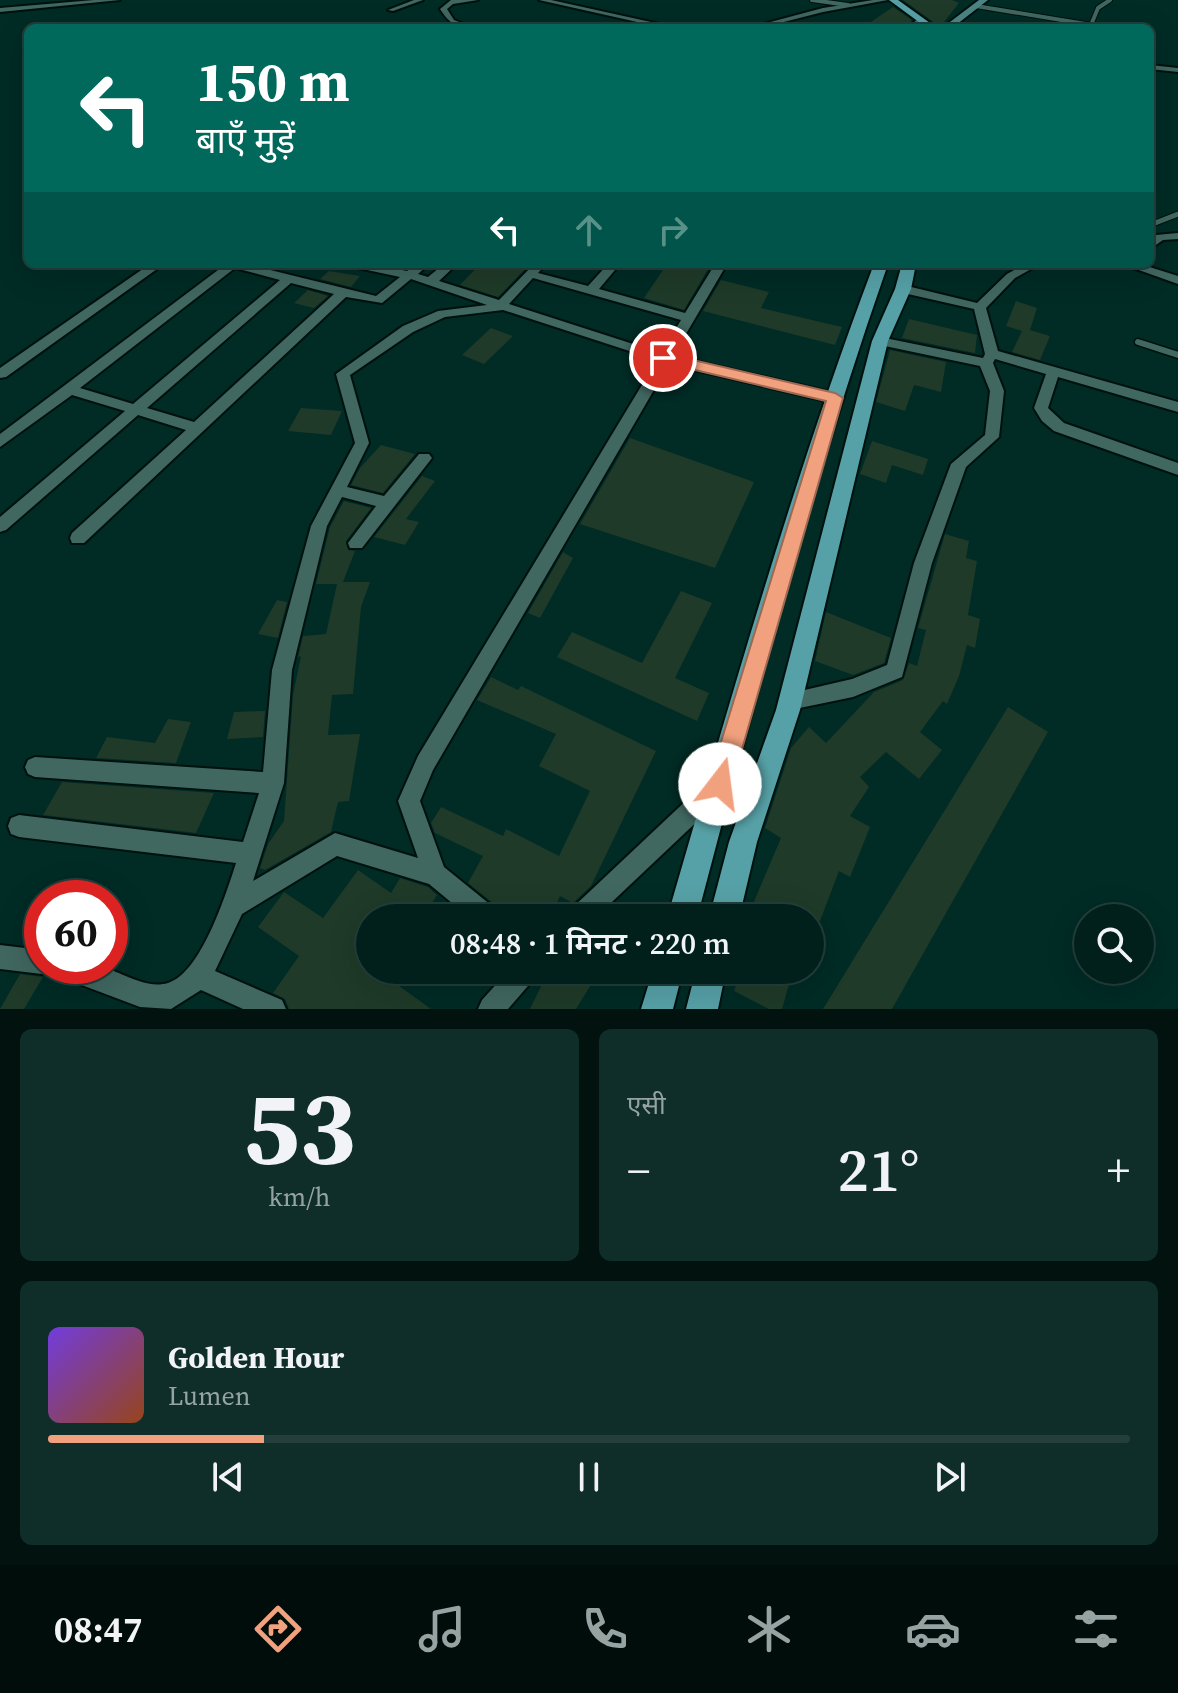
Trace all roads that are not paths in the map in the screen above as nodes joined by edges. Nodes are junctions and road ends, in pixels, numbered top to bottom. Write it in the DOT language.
graph roads {
  1 [pos="117,0"];
  2 [pos="420,0"];
  3 [pos="441,0"];
  4 [pos="475,0"];
  5 [pos="542,0"];
  6 [pos="812,0"];
  7 [pos="885,0"];
  8 [pos="893,0"];
  9 [pos="1110,0"];
  10 [pos="451,2"];
  11 [pos="845,3"];
  12 [pos="980,3"];
  13 [pos="0,10"];
  14 [pos="391,10"];
  15 [pos="921,19"];
  16 [pos="461,24"];
  17 [pos="655,24"];
  18 [pos="767,24"];
  19 [pos="915,24"];
  20 [pos="928,24"];
  21 [pos="951,24"];
  22 [pos="1086,24"];
  23 [pos="1091,24"];
  24 [pos="1154,67"];
  25 [pos="1178,70"];
  26 [pos="1178,214"];
  27 [pos="1154,223"];
  28 [pos="1178,236"];
  29 [pos="1154,242"];
  30 [pos="152,268"];
  31 [pos="228,268"];
  32 [pos="248,268"];
  33 [pos="373,268"];
  34 [pos="394,268"];
  35 [pos="418,268"];
  36 [pos="446,268"];
  37 [pos="611,268"];
  38 [pos="719,268"];
  39 [pos="880,268"];
  40 [pos="908,268"];
  41 [pos="1026,268"];
  42 [pos="1141,268"];
  43 [pos="1153,268"];
  44 [pos="535,269"];
  45 [pos="1154,272"];
  46 [pos="409,275"];
  47 [pos="288,279"];
  48 [pos="1178,280"];
  49 [pos="430,282"];
  50 [pos="903,289"];
  51 [pos="591,291"];
  52 [pos="343,293"];
  53 [pos="499,307"];
  54 [pos="980,307"];
  55 [pos="689,318"];
  56 [pos="880,341"];
  57 [pos="1138,342"];
  58 [pos="1178,355"];
  59 [pos="663,358"];
  60 [pos="989,359"];
  61 [pos="1053,372"];
  62 [pos="1,374"];
  63 [pos="69,389"];
  64 [pos="835,398"];
  65 [pos="1178,407"];
  66 [pos="132,410"];
  67 [pos="196,428"];
  68 [pos="0,442"];
  69 [pos="424,458"];
  70 [pos="1178,469"];
  71 [pos="337,490"];
  72 [pos="388,503"];
  73 [pos="0,526"];
  74 [pos="78,538"];
  75 [pos="356,543"];
  76 [pos="790,701"];
  77 [pos="35,767"];
  78 [pos="273,783"];
  79 [pos="720,784"];
  80 [pos="19,826"];
  81 [pos="252,854"];
  82 [pos="435,875"];
  83 [pos="471,904"];
  84 [pos="593,904"];
  85 [pos="686,904"];
  86 [pos="728,904"];
  87 [pos="234,906"];
  88 [pos="0,957"];
  89 [pos="24,960"];
  90 [pos="199,977"];
  91 [pos="113,984"];
  92 [pos="513,984"];
  93 [pos="664,984"];
  94 [pos="708,984"];
  95 [pos="273,1009"];
  96 [pos="491,1009"];
  97 [pos="657,1009"];
  98 [pos="702,1009"];
  1 -- 13 [label="street"];
  2 -- 14 [label="street"];
  3 -- 10 [label="street"];
  4 -- 10 [label="street"];
  5 -- 17 [label="street"];
  6 -- 11 [label="lane"];
  7 -- 11 [label="street"];
  8 -- 15 [label="main road"];
  9 -- 23 [label="lane"];
  10 -- 16 [label="street"];
  11 -- 18 [label="street"];
  12 -- 21 [label="street"];
  12 -- 22 [label="lane"];
  15 -- 19 [label="street"];
  15 -- 20 [label="main road"];
  24 -- 25 [label="street"];
  26 -- 27 [label="lane"];
  28 -- 29 [label="street"];
  30 -- 62 [label="street"];
  31 -- 63 [label="street"];
  32 -- 47 [label="street"];
  33 -- 46 [label="street"];
  34 -- 46 [label="street"];
  35 -- 46 [label="street"];
  36 -- 49 [label="street"];
  37 -- 51 [label="street"];
  38 -- 55 [label="street"];
  39 -- 64 [label="main road"];
  40 -- 50 [label="main road"];
  41 -- 54 [label="street"];
  42 -- 45 [label="street"];
  43 -- 45 [label="street"];
  44 -- 51 [label="street"];
  44 -- 53 [label="street"];
  45 -- 48 [label="street"];
  46 -- 49 [label="street"];
  46 -- 52 [label="street"];
  47 -- 52 [label="street"];
  47 -- 66 [label="street"];
  49 -- 53 [label="street"];
  50 -- 54 [label="street"];
  50 -- 56 [label="main road"];
  51 -- 55 [label="street"];
  52 -- 67 [label="street"];
  53 -- 59 [label="street"];
  53 -- 71 [label="street"];
  54 -- 60 [label="street"];
  55 -- 59 [label="street"];
  56 -- 60 [label="street"];
  56 -- 76 [label="main road"];
  57 -- 58 [label="lane"];
  59 -- 64 [label="street"];
  59 -- 82 [label="street"];
  60 -- 61 [label="street"];
  60 -- 76 [label="street"];
  61 -- 65 [label="street"];
  61 -- 70 [label="street"];
  63 -- 66 [label="street"];
  63 -- 68 [label="street"];
  64 -- 79 [label="main road"];
  66 -- 67 [label="street"];
  66 -- 73 [label="street"];
  67 -- 74 [label="street"];
  69 -- 72 [label="street"];
  71 -- 72 [label="street"];
  71 -- 78 [label="street"];
  72 -- 75 [label="street"];
  76 -- 86 [label="main road"];
  77 -- 78 [label="street"];
  78 -- 81 [label="street"];
  79 -- 84 [label="street"];
  79 -- 85 [label="main road"];
  80 -- 81 [label="street"];
  81 -- 87 [label="street"];
  82 -- 83 [label="street"];
  82 -- 87 [label="street"];
  87 -- 90 [label="street"];
  88 -- 89 [label="street"];
  90 -- 91 [label="street"];
  90 -- 95 [label="street"];
  92 -- 96 [label="street"];
  93 -- 97 [label="main road"];
  94 -- 98 [label="main road"];
}
